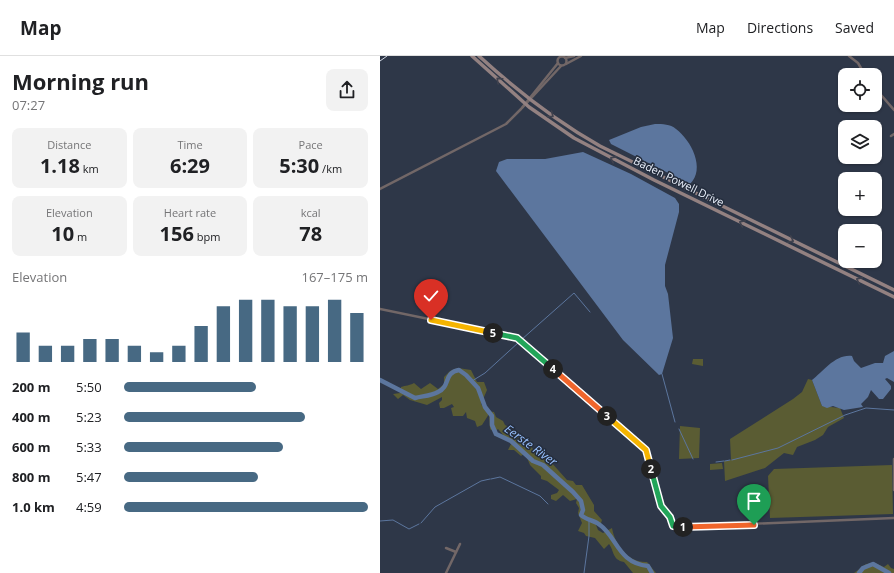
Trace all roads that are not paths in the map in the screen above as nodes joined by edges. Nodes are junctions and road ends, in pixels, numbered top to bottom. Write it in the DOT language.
graph roads {
  1 [pos="472,56"];
  2 [pos="479,56"];
  3 [pos="574,56"];
  4 [pos="581,56"];
  5 [pos="848,56"];
  6 [pos="558,57"];
  7 [pos="564,58"];
  8 [pos="558,63"];
  9 [pos="565,64"];
  10 [pos="561,66"];
  11 [pos="861,68"];
  12 [pos="882,96"];
  13 [pos="530,99"];
  14 [pos="526,104"];
  15 [pos="894,110"];
  16 [pos="380,189"];
  17 [pos="894,290"];
  18 [pos="894,297"];
  19 [pos="380,309"];
  20 [pos="894,459"];
  21 [pos="894,490"];
  22 [pos="894,518"];
  23 [pos="460,544"];
  24 [pos="446,548"];
  25 [pos="456,552"];
  26 [pos="446,573"];
  14 -- 1 [label="main road, Baden Powell Drive, one-way"];
  2 -- 13 [label="main road, Baden Powell Drive"];
  3 -- 7 [label="street"];
  4 -- 9 [label="street"];
  5 -- 11 [label="street"];
  6 -- 7 [label="street"];
  6 -- 8 [label="street"];
  7 -- 9 [label="street"];
  8 -- 10 [label="street"];
  8 -- 13 [label="street"];
  9 -- 10 [label="street"];
  10 -- 13 [label="street"];
  12 -- 15 [label="street"];
  13 -- 14 [label="street"];
  13 -- 17 [label="main road, Baden Powell Drive, one-way"];
  14 -- 16 [label="street"];
  18 -- 14 [label="main road, Baden Powell Drive, one-way"];
  19 -- 22 [label="street"];
  20 -- 21 [label="street"];
  23 -- 25 [label="street"];
  24 -- 25 [label="street"];
  25 -- 26 [label="street"];
}
